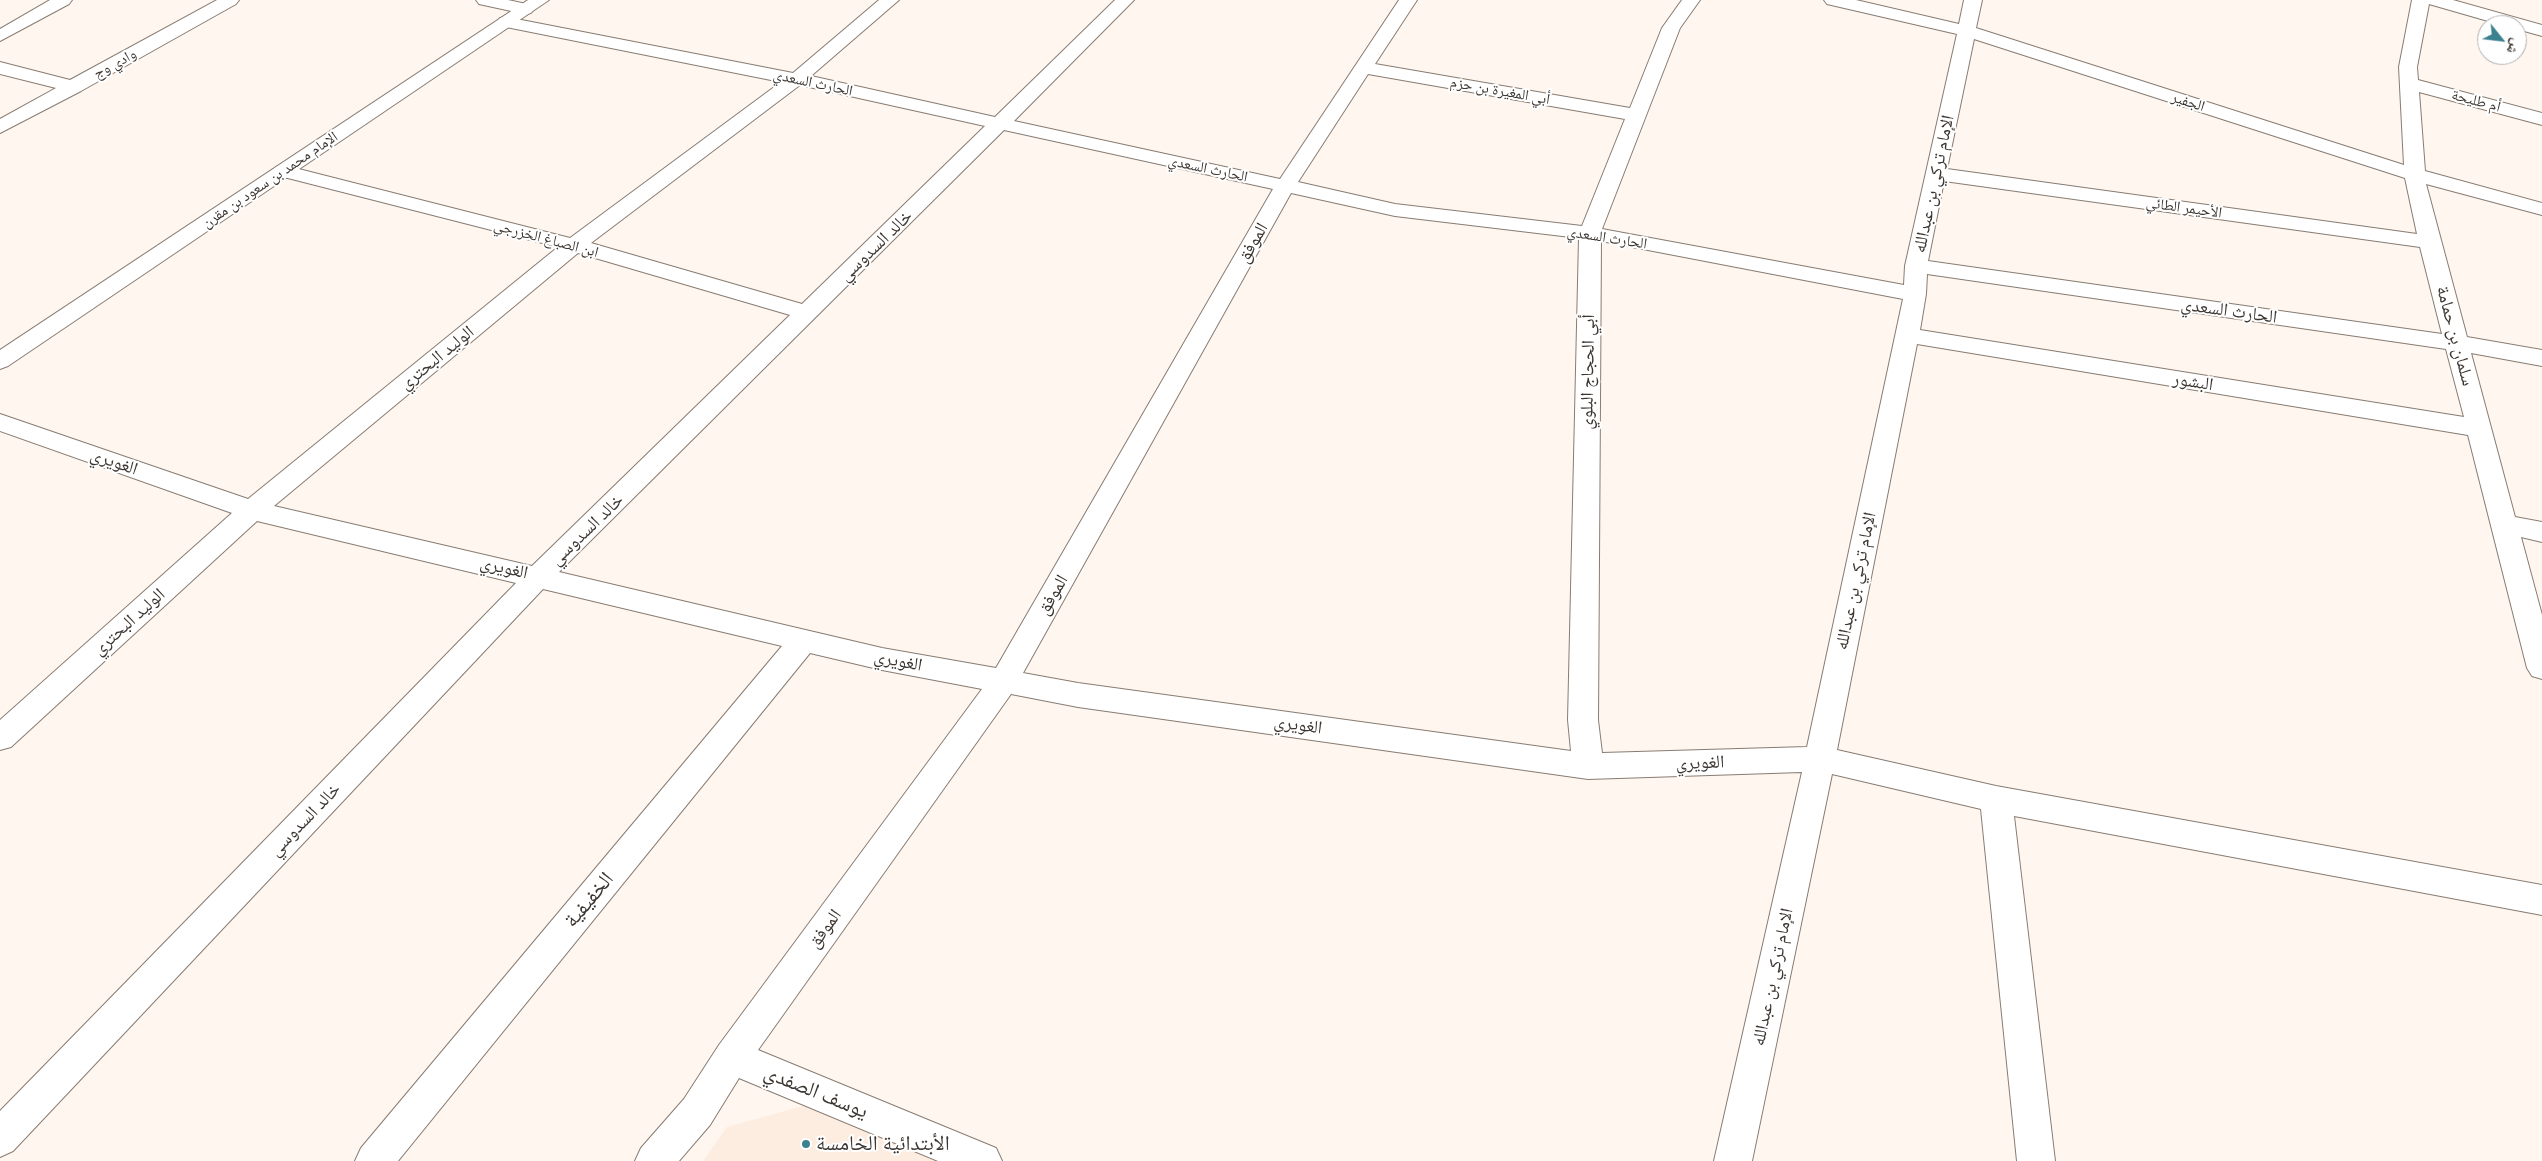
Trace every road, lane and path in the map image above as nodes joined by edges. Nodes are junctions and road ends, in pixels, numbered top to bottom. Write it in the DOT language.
graph roads {
  1 [pos="63,0"];
  2 [pos="230,0"];
  3 [pos="485,0"];
  4 [pos="890,0"];
  5 [pos="1125,0"];
  6 [pos="1408,0"];
  7 [pos="1691,0"];
  8 [pos="1833,0"];
  9 [pos="1973,0"];
  10 [pos="2422,0"];
  11 [pos="2434,0"];
  12 [pos="533,5"];
  13 [pos="0,21"];
  14 [pos="506,22"];
  15 [pos="20,24"];
  16 [pos="1966,31"];
  17 [pos="2542,32"];
  18 [pos="0,36"];
  19 [pos="0,68"];
  20 [pos="1363,68"];
  21 [pos="797,80"];
  22 [pos="2409,83"];
  23 [pos="74,87"];
  24 [pos="1636,115"];
  25 [pos="2542,119"];
  26 [pos="1001,124"];
  27 [pos="0,128"];
  28 [pos="283,172"];
  29 [pos="1937,174"];
  30 [pos="2415,174"];
  31 [pos="1285,186"];
  32 [pos="2542,209"];
  33 [pos="1590,233"];
  34 [pos="2431,242"];
  35 [pos="574,245"];
  36 [pos="1916,266"];
  37 [pos="1914,294"];
  38 [pos="808,313"];
  39 [pos="1907,335"];
  40 [pos="2457,343"];
  41 [pos="2542,358"];
  42 [pos="0,361"];
  43 [pos="0,422"];
  44 [pos="2479,428"];
  45 [pos="252,510"];
  46 [pos="2504,524"];
  47 [pos="2542,532"];
  48 [pos="539,576"];
  49 [pos="804,640"];
  50 [pos="2542,668"];
  51 [pos="1004,681"];
  52 [pos="0,738"];
  53 [pos="1820,759"];
  54 [pos="1588,766"];
  55 [pos="1996,799"];
  56 [pos="2542,900"];
  57 [pos="732,1058"];
  58 [pos="0,1138"];
  59 [pos="374,1161"];
  60 [pos="654,1161"];
  61 [pos="984,1161"];
  62 [pos="1733,1161"];
  63 [pos="2036,1161"];
  1 -- 15 [label="street"];
  2 -- 23 [label="street, وادي وج"];
  3 -- 12 [label="street"];
  4 -- 21 [label="street, الوليد البحتري"];
  5 -- 26 [label="street, خالد السدوسي"];
  6 -- 20 [label="street, الموفق"];
  7 -- 24 [label="street, أبي الحجاج البلوي"];
  8 -- 16 [label="street, الجفير"];
  9 -- 16 [label="street, الإمام تركي بن عبدالله"];
  10 -- 22 [label="street, سلمان بن حمامة"];
  11 -- 17 [label="street"];
  12 -- 14 [label="street, الإمام محمد بن سعود بن مقرن"];
  13 -- 15 [label="street"];
  14 -- 21 [label="street, الحارث السعدي"];
  14 -- 28 [label="street, الإمام محمد بن سعود بن مقرن"];
  15 -- 18 [label="street"];
  16 -- 29 [label="street, الإمام تركي بن عبدالله"];
  16 -- 30 [label="street, الجفير"];
  19 -- 23 [label="street"];
  20 -- 24 [label="street, أبي المغيرة بن حزم"];
  20 -- 31 [label="street, الموفق"];
  21 -- 26 [label="street, الحارث السعدي"];
  21 -- 35 [label="street, الوليد البحتري"];
  22 -- 25 [label="street, أم طليحة"];
  22 -- 30 [label="street, سلمان بن حمامة"];
  23 -- 27 [label="street, وادي وج"];
  24 -- 33 [label="street, أبي الحجاج البلوي"];
  26 -- 31 [label="street, الحارث السعدي"];
  26 -- 38 [label="street, خالد السدوسي"];
  28 -- 35 [label="street, ابن الصباغ الخزرجي"];
  28 -- 42 [label="street, الإمام محمد بن سعود بن مقرن"];
  29 -- 34 [label="street, الأحيمر الطائي"];
  29 -- 36 [label="street, الإمام تركي بن عبدالله"];
  30 -- 32 [label="street, الجفير"];
  30 -- 34 [label="street, سلمان بن حمامة"];
  31 -- 33 [label="street, الحارث السعدي"];
  31 -- 51 [label="street, الموفق"];
  33 -- 37 [label="street, الحارث السعدي"];
  33 -- 54 [label="street, أبي الحجاج البلوي"];
  34 -- 40 [label="street, سلمان بن حمامة"];
  35 -- 38 [label="street, ابن الصباغ الخزرجي"];
  35 -- 45 [label="street, الوليد البحتري"];
  36 -- 37 [label="street, الإمام تركي بن عبدالله"];
  36 -- 40 [label="street, الحارث السعدي"];
  37 -- 39 [label="street, الإمام تركي بن عبدالله"];
  38 -- 48 [label="street, خالد السدوسي"];
  39 -- 44 [label="street, البشور"];
  39 -- 53 [label="street, الإمام تركي بن عبدالله"];
  40 -- 41 [label="street, الحارث السعدي"];
  40 -- 44 [label="street, سلمان بن حمامة"];
  43 -- 45 [label="street, الغويري"];
  44 -- 46 [label="street, سلمان بن حمامة"];
  45 -- 48 [label="street, الغويري"];
  45 -- 52 [label="street, الوليد البحتري"];
  46 -- 47 [label="street"];
  46 -- 50 [label="street, سلمان بن حمامة"];
  48 -- 49 [label="street, الغويري"];
  48 -- 58 [label="street, خالد السدوسي"];
  49 -- 51 [label="street, الغويري"];
  49 -- 59 [label="street, الخفيفية"];
  51 -- 54 [label="street, الغويري"];
  51 -- 57 [label="street, الموفق"];
  53 -- 54 [label="street, الغويري"];
  53 -- 55 [label="street, الغويري"];
  53 -- 62 [label="street, الإمام تركي بن عبدالله"];
  55 -- 56 [label="street, الغويري"];
  55 -- 63 [label="street"];
  57 -- 60 [label="street, الموفق"];
  57 -- 61 [label="street, يوسف الصفدي"];
}
